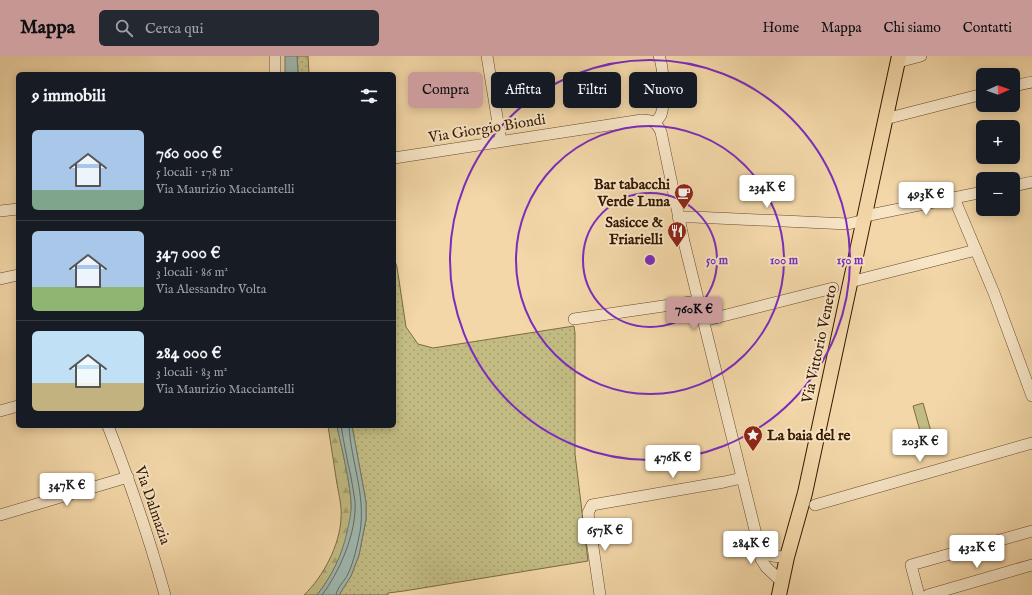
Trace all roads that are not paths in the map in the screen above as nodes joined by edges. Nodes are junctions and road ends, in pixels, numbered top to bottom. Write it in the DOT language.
graph roads {
  1 [pos="275,56"];
  2 [pos="487,56"];
  3 [pos="659,56"];
  4 [pos="921,56"];
  5 [pos="898,59"];
  6 [pos="275,72"];
  7 [pos="1032,82"];
  8 [pos="1020,85"];
  9 [pos="976,96"];
  10 [pos="885,119"];
  11 [pos="655,123"];
  12 [pos="501,142"];
  13 [pos="396,158"];
  14 [pos="1032,182"];
  15 [pos="1020,185"];
  16 [pos="976,193"];
  17 [pos="954,198"];
  18 [pos="16,209"];
  19 [pos="0,212"];
  20 [pos="865,216"];
  21 [pos="678,218"];
  22 [pos="976,250"];
  23 [pos="16,275"];
  24 [pos="0,279"];
  25 [pos="850,282"];
  26 [pos="833,288"];
  27 [pos="698,301"];
  28 [pos="574,319"];
  29 [pos="703,320"];
  30 [pos="1029,382"];
  31 [pos="1032,396"];
  32 [pos="16,407"];
  33 [pos="0,411"];
  34 [pos="109,428"];
  35 [pos="1032,443"];
  36 [pos="128,477"];
  37 [pos="742,478"];
  38 [pos="809,502"];
  39 [pos="0,515"];
  40 [pos="755,530"];
  41 [pos="1032,531"];
  42 [pos="787,557"];
  43 [pos="1032,565"];
  44 [pos="780,588"];
  45 [pos="932,594"];
  46 [pos="165,595"];
  47 [pos="600,595"];
  48 [pos="786,595"];
  49 [pos="920,595"];
  1 -- 6 [label="street"];
  2 -- 12 [label="street"];
  3 -- 11 [label="street"];
  4 -- 5 [label="street"];
  5 -- 10 [label="main road, Via Vittorio Veneto"];
  7 -- 8 [label="street"];
  9 -- 10 [label="street"];
  10 -- 20 [label="main road, Via Vittorio Veneto"];
  11 -- 12 [label="street, Via Giorgio Biondi"];
  11 -- 21 [label="street"];
  12 -- 13 [label="street, Via Giorgio Biondi"];
  14 -- 15 [label="street"];
  16 -- 17 [label="street"];
  17 -- 20 [label="street"];
  17 -- 22 [label="street"];
  18 -- 19 [label="street"];
  20 -- 21 [label="street"];
  20 -- 25 [label="main road, Via Vittorio Veneto"];
  21 -- 27 [label="street"];
  22 -- 25 [label="street"];
  22 -- 30 [label="street"];
  23 -- 24 [label="street"];
  25 -- 38 [label="main road, Via Vittorio Veneto"];
  26 -- 29 [label="street"];
  27 -- 28 [label="street"];
  27 -- 29 [label="street"];
  29 -- 37 [label="street"];
  30 -- 31 [label="street"];
  32 -- 33 [label="street"];
  34 -- 36 [label="street, Via Dalmazia"];
  35 -- 38 [label="street"];
  36 -- 39 [label="street"];
  36 -- 46 [label="street, Via Dalmazia"];
  37 -- 40 [label="street"];
  37 -- 47 [label="street"];
  38 -- 42 [label="main road, Via Vittorio Veneto"];
  38 -- 48 [label="main road, Via Vittorio Veneto"];
  40 -- 42 [label="street"];
  40 -- 44 [label="street"];
  41 -- 49 [label="street"];
  42 -- 44 [label="main road, Via Vittorio Veneto"];
  43 -- 45 [label="street"];
}
